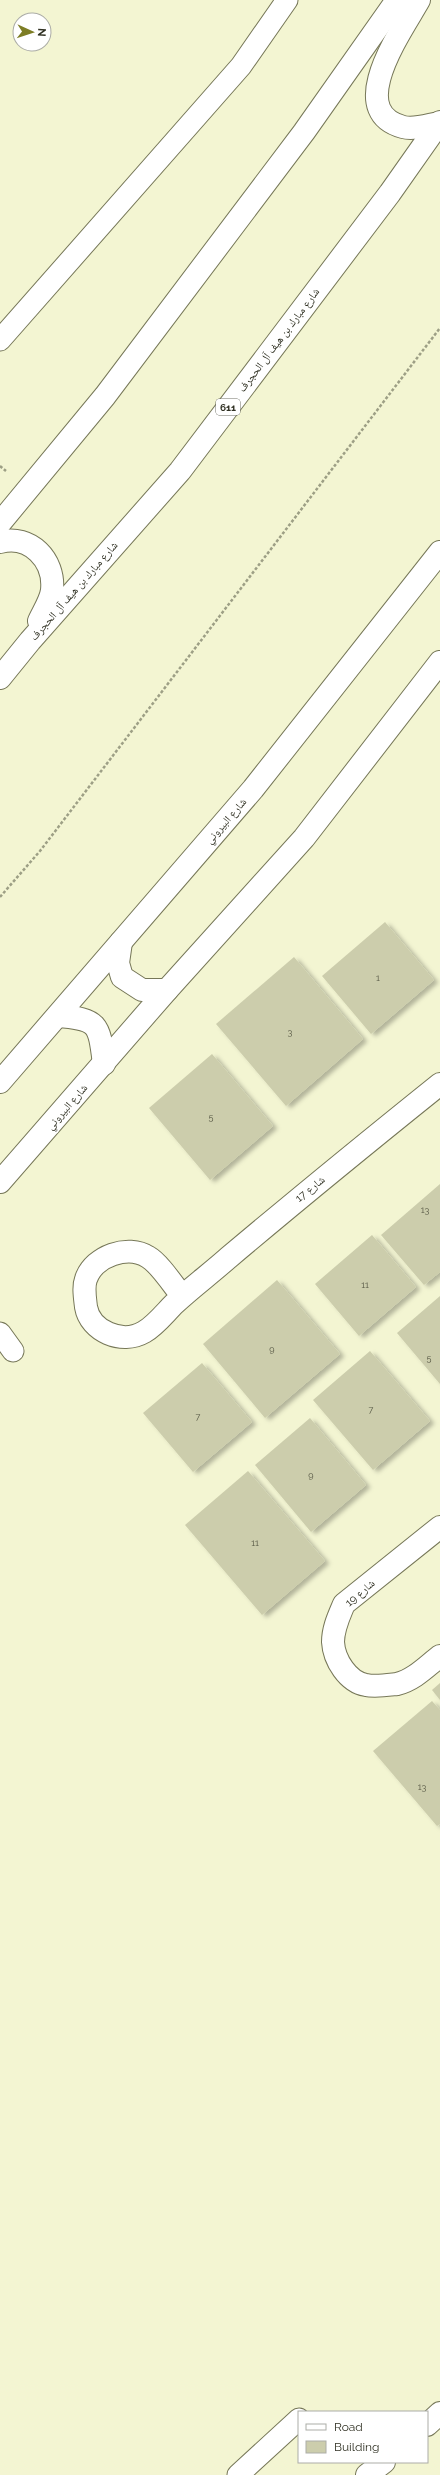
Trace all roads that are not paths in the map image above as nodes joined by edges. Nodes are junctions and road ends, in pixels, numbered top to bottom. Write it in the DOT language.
graph roads {
  1 [pos="287,0"];
  2 [pos="397,0"];
  3 [pos="419,0"];
  4 [pos="440,123"];
  5 [pos="0,340"];
  6 [pos="0,523"];
  7 [pos="0,542"];
  8 [pos="440,552"];
  9 [pos="30,641"];
  10 [pos="440,662"];
  11 [pos="0,678"];
  12 [pos="121,942"];
  13 [pos="166,990"];
  14 [pos="58,1016"];
  15 [pos="104,1064"];
  16 [pos="0,1082"];
  17 [pos="440,1084"];
  18 [pos="0,1182"];
  19 [pos="182,1296"];
  20 [pos="0,1333"];
  21 [pos="0,1342"];
  22 [pos="440,1527"];
  23 [pos="440,1656"];
  24 [pos="440,2413"];
  25 [pos="298,2420"];
  26 [pos="428,2424"];
  27 [pos="383,2463"];
  28 [pos="238,2475"];
  29 [pos="367,2475"];
  1 -- 5 [label="lane"];
  2 -- 6 [label="street"];
  3 -- 4 [label="street"];
  4 -- 9 [label="street, شارع مبارك بن هيف آل الحجرف / 611"];
  7 -- 9 [label="street"];
  8 -- 12 [label="street, شارع البيروني"];
  9 -- 11 [label="street, شارع مبارك بن هيف آل الحجرف / 611"];
  10 -- 13 [label="street, شارع البيروني"];
  12 -- 13 [label="street"];
  12 -- 14 [label="street, شارع البيروني"];
  13 -- 15 [label="street, شارع البيروني"];
  14 -- 15 [label="street"];
  14 -- 16 [label="street, شارع البيروني"];
  15 -- 18 [label="street, شارع البيروني"];
  17 -- 19 [label="street, شارع 17"];
  19 -- 19 [label="street, شارع 17"];
  20 -- 21 [label="lane"];
  22 -- 23 [label="street, شارع 19"];
  24 -- 26 [label="street"];
  25 -- 28 [label="lane"];
  27 -- 29 [label="street"];
}
